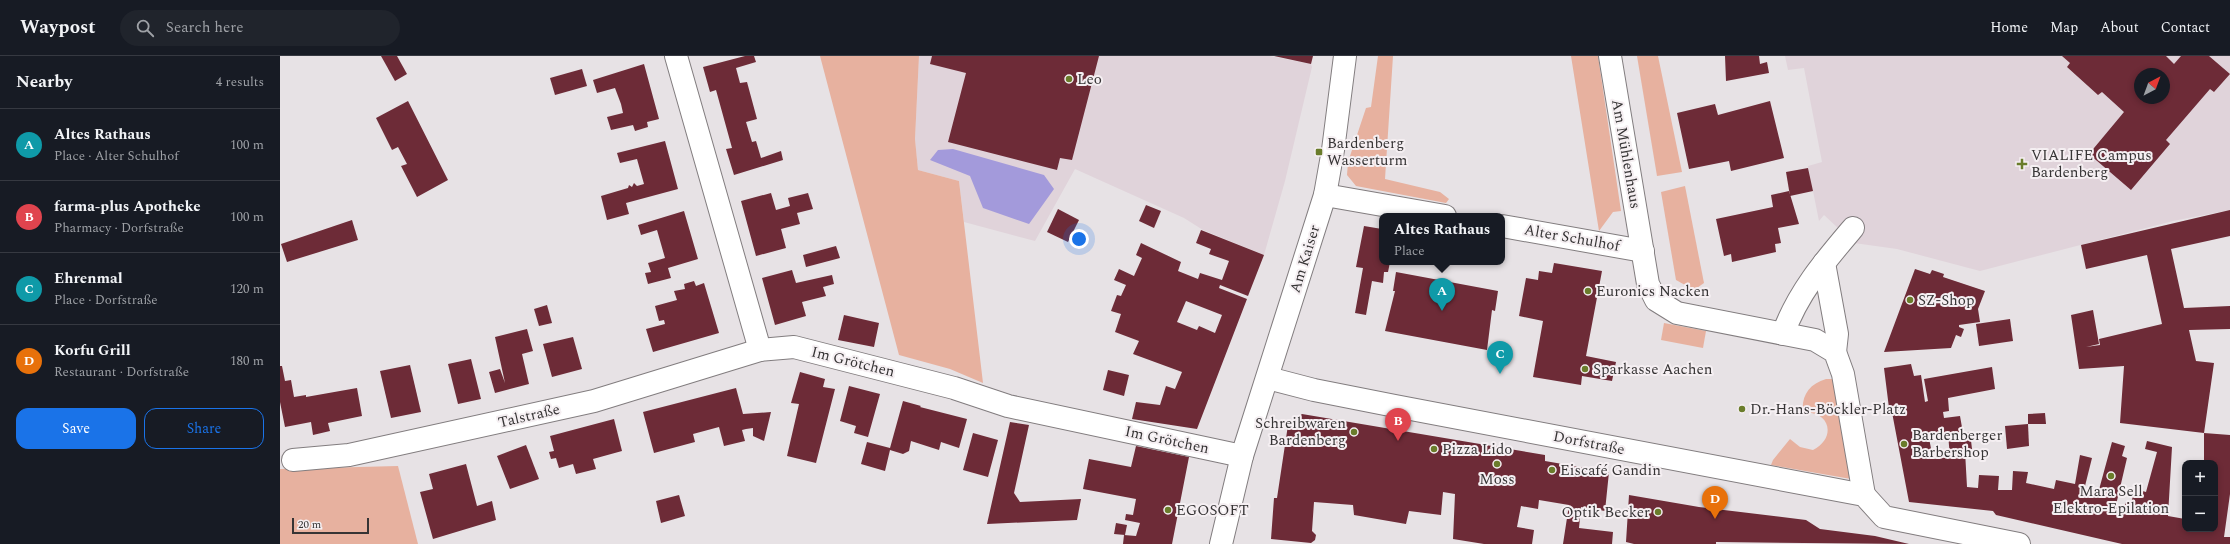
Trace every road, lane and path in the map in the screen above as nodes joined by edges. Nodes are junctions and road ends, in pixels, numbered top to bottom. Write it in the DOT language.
graph roads {
  1 [pos="676,56"];
  2 [pos="1345,56"];
  3 [pos="1610,56"];
  4 [pos="1325,195"];
  5 [pos="1428,213"];
  6 [pos="1505,227"];
  7 [pos="1854,228"];
  8 [pos="1643,251"];
  9 [pos="1824,263"];
  10 [pos="1783,334"];
  11 [pos="760,350"];
  12 [pos="1835,352"];
  13 [pos="1268,378"];
  14 [pos="1242,456"];
  15 [pos="293,460"];
  16 [pos="1864,494"];
  17 [pos="1221,544"];
  18 [pos="2019,544"];
  1 -- 11 [label="street"];
  2 -- 4 [label="street, Am Kaiser"];
  3 -- 8 [label="street, Am Mühlenhaus"];
  4 -- 5 [label="street"];
  4 -- 13 [label="street, Am Kaiser"];
  6 -- 8 [label="street, Alter Schulhof"];
  7 -- 9 [label="street"];
  8 -- 10 [label="street"];
  9 -- 10 [label="street"];
  9 -- 12 [label="street"];
  10 -- 12 [label="street"];
  11 -- 14 [label="street, Im Grötchen"];
  11 -- 15 [label="street, Talstraße"];
  12 -- 16 [label="street"];
  13 -- 14 [label="street, Am Kaiser"];
  13 -- 16 [label="street, Dorfstraße"];
  14 -- 17 [label="street, Am Kaiser"];
  16 -- 18 [label="street"];
}
